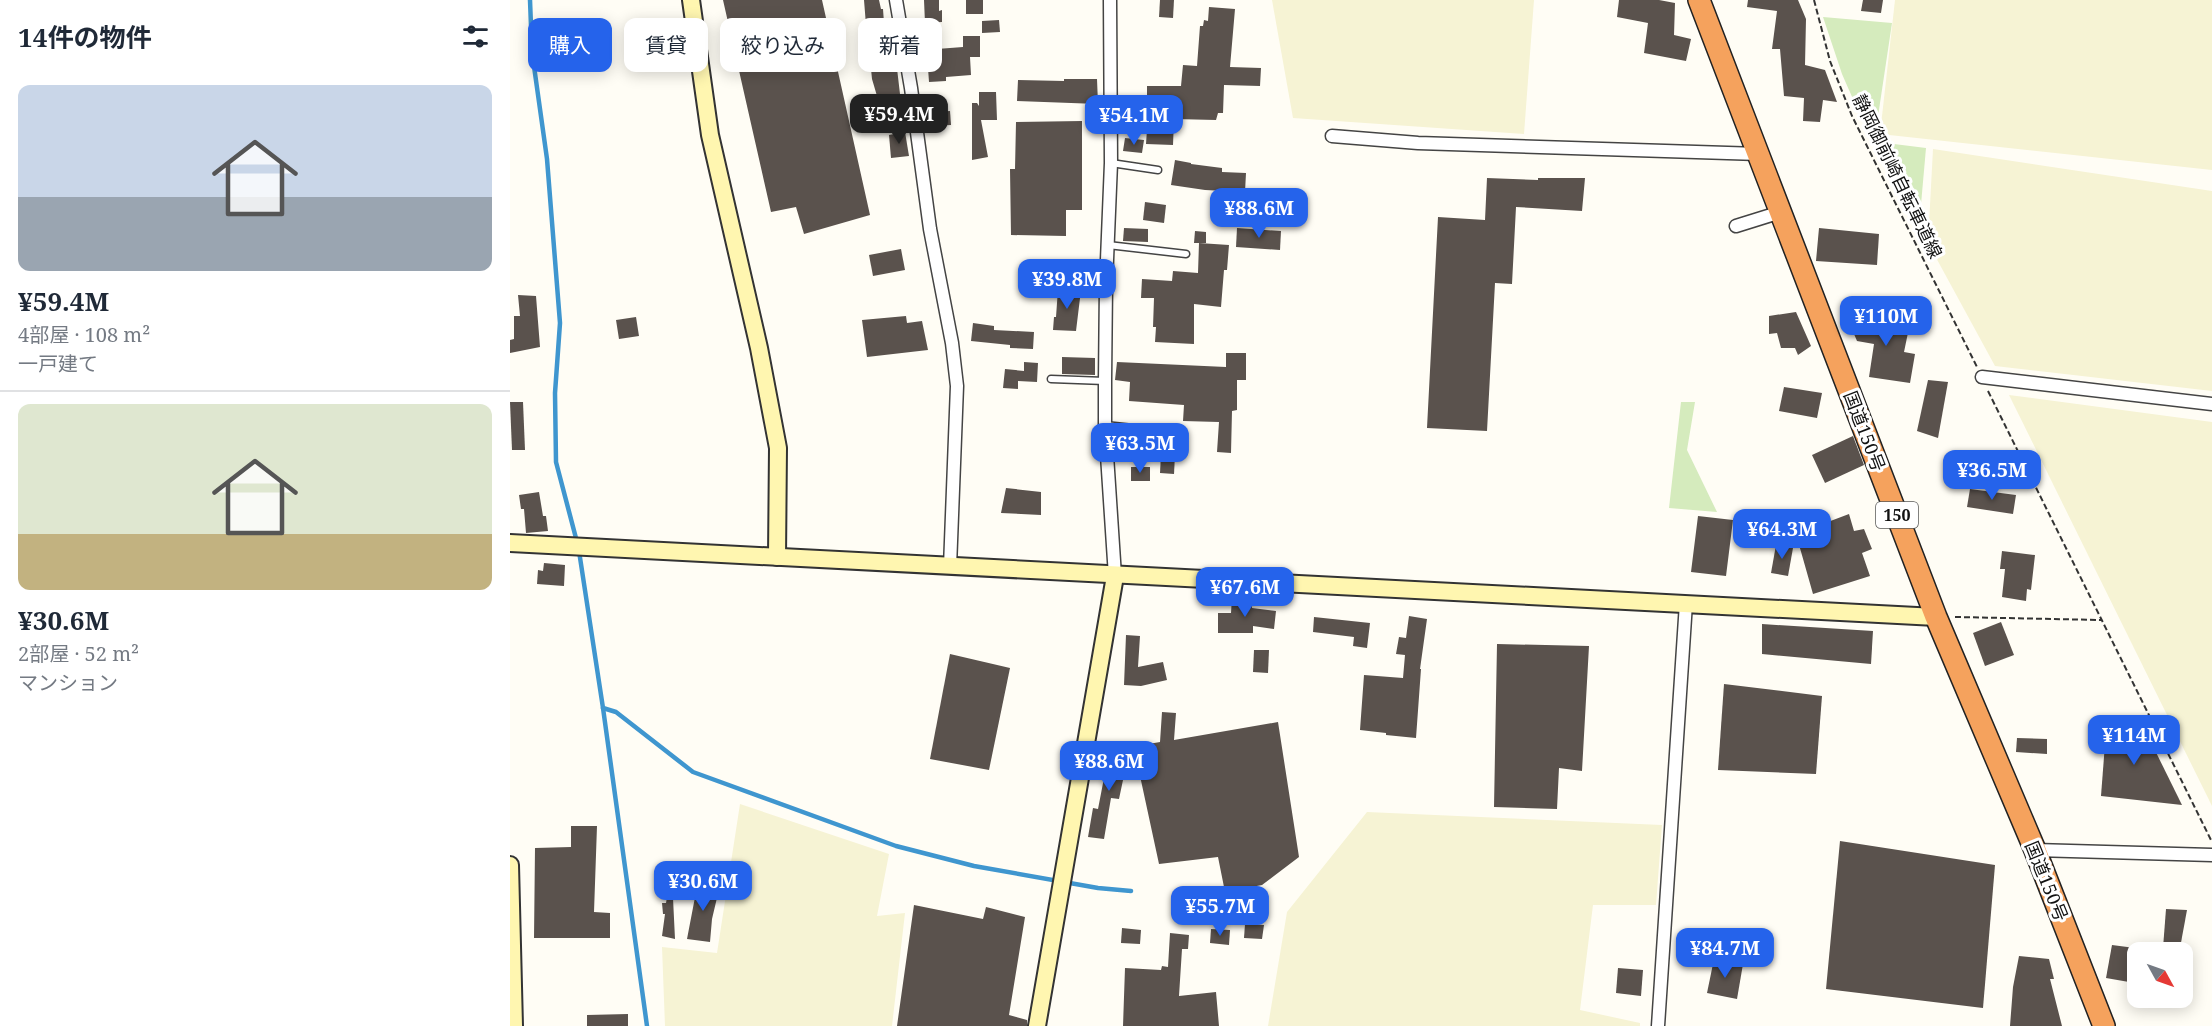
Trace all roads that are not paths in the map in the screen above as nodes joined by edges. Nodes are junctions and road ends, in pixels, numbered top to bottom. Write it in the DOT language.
graph roads {
  1 [pos="691,0"];
  2 [pos="896,0"];
  3 [pos="1110,0"];
  4 [pos="1699,0"];
  5 [pos="1332,136"];
  6 [pos="1759,154"];
  7 [pos="1111,163"];
  8 [pos="1158,170"];
  9 [pos="1781,212"];
  10 [pos="1736,226"];
  11 [pos="1108,245"];
  12 [pos="1186,254"];
  13 [pos="1054,281"];
  14 [pos="1106,284"];
  15 [pos="1982,377"];
  16 [pos="1051,379"];
  17 [pos="1105,381"];
  18 [pos="2212,404"];
  19 [pos="1105,425"];
  20 [pos="1180,433"];
  21 [pos="510,543"];
  22 [pos="777,557"];
  23 [pos="950,567"];
  24 [pos="1115,576"];
  25 [pos="1686,603"];
  26 [pos="1936,617"];
  27 [pos="2035,850"];
  28 [pos="2212,855"];
  29 [pos="510,865"];
  30 [pos="514,1026"];
  31 [pos="1037,1026"];
  32 [pos="1658,1026"];
  33 [pos="2104,1026"];
  1 -- 22 [label="street"];
  2 -- 23 [label="street"];
  3 -- 7 [label="street"];
  4 -- 6 [label="highway, 国道150号 / 150"];
  5 -- 6 [label="street"];
  6 -- 9 [label="highway, 国道150号 / 150"];
  7 -- 8 [label="lane"];
  7 -- 11 [label="street"];
  9 -- 10 [label="street"];
  9 -- 26 [label="highway, 国道150号 / 150"];
  11 -- 12 [label="lane"];
  11 -- 14 [label="street"];
  13 -- 14 [label="lane"];
  14 -- 17 [label="street"];
  15 -- 18 [label="street"];
  16 -- 17 [label="lane"];
  17 -- 19 [label="street"];
  19 -- 20 [label="lane"];
  19 -- 24 [label="street"];
  21 -- 22 [label="street"];
  22 -- 23 [label="street"];
  23 -- 24 [label="street"];
  24 -- 25 [label="street"];
  24 -- 31 [label="street"];
  25 -- 26 [label="street"];
  25 -- 32 [label="street"];
  26 -- 27 [label="highway, 国道150号 / 150"];
  27 -- 28 [label="street"];
  27 -- 33 [label="highway, 国道150号 / 150"];
  29 -- 30 [label="street"];
}
